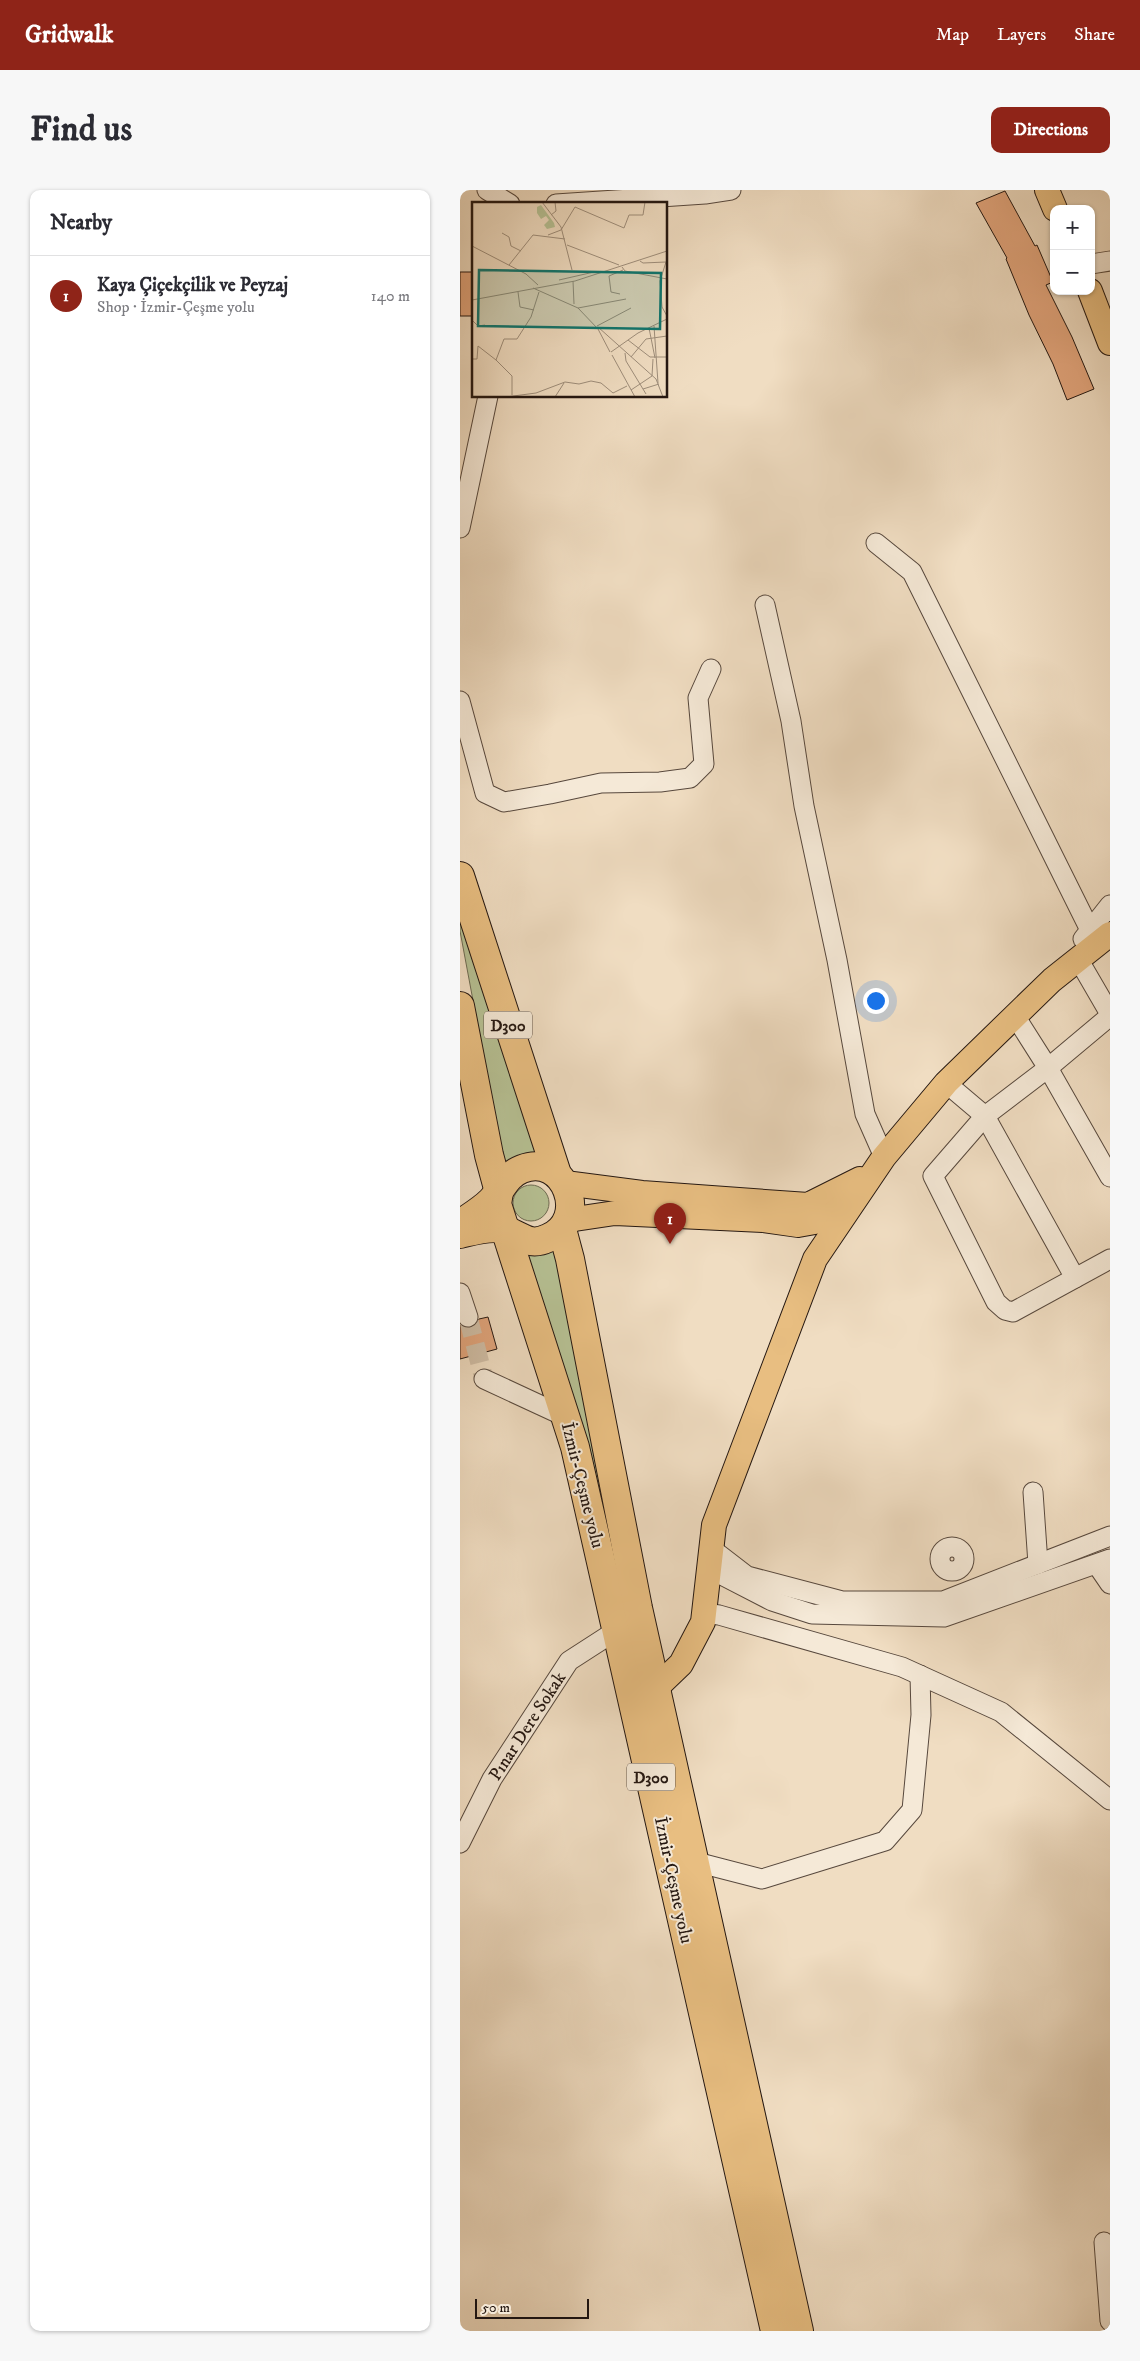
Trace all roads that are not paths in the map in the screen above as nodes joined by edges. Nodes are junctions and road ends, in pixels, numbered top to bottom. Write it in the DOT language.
graph roads {
  1 [pos="487,190"];
  2 [pos="731,190"];
  3 [pos="1047,190"];
  4 [pos="507,202"];
  5 [pos="586,202"];
  6 [pos="1053,205"];
  7 [pos="1110,261"];
  8 [pos="1095,263"];
  9 [pos="1092,295"];
  10 [pos="1106,320"];
  11 [pos="1110,343"];
  12 [pos="488,398"];
  13 [pos="460,528"];
  14 [pos="876,543"];
  15 [pos="765,605"];
  16 [pos="711,669"];
  17 [pos="460,701"];
  18 [pos="460,876"];
  19 [pos="1110,905"];
  20 [pos="1100,932"];
  21 [pos="1110,947"];
  22 [pos="1080,964"];
  23 [pos="1052,980"];
  24 [pos="460,1006"];
  25 [pos="1110,1015"];
  26 [pos="1015,1016"];
  27 [pos="1048,1068"];
  28 [pos="946,1083"];
  29 [pos="985,1116"];
  30 [pos="878,1165"];
  31 [pos="1110,1177"];
  32 [pos="561,1179"];
  33 [pos="499,1192"];
  34 [pos="460,1224"];
  35 [pos="565,1224"];
  36 [pos="504,1229"];
  37 [pos="460,1234"];
  38 [pos="1110,1259"];
  39 [pos="1075,1278"];
  40 [pos="460,1293"];
  41 [pos="468,1316"];
  42 [pos="484,1379"];
  43 [pos="566,1417"];
  44 [pos="1033,1492"];
  45 [pos="1110,1536"];
  46 [pos="711,1559"];
  47 [pos="1104,1562"];
  48 [pos="1038,1564"];
  49 [pos="950,1571"];
  50 [pos="1110,1584"];
  51 [pos="943,1601"];
  52 [pos="704,1613"];
  53 [pos="617,1630"];
  54 [pos="920,1675"];
  55 [pos="656,1688"];
  56 [pos="1110,1800"];
  57 [pos="460,1843"];
  58 [pos="696,1862"];
  59 [pos="1104,2242"];
  60 [pos="1110,2321"];
  61 [pos="775,2331"];
  62 [pos="799,2331"];
  1 -- 4 [label="street"];
  2 -- 5 [label="street"];
  3 -- 6 [label="main road"];
  7 -- 8 [label="street"];
  9 -- 10 [label="main road"];
  10 -- 11 [label="main road"];
  12 -- 13 [label="street"];
  14 -- 20 [label="street"];
  15 -- 30 [label="street"];
  16 -- 17 [label="street"];
  18 -- 32 [label="highway, D300"];
  19 -- 20 [label="street"];
  20 -- 23 [label="main road"];
  21 -- 22 [label="main road"];
  22 -- 23 [label="main road"];
  22 -- 25 [label="street"];
  23 -- 26 [label="main road"];
  24 -- 33 [label="highway, D300"];
  25 -- 27 [label="street"];
  26 -- 27 [label="street"];
  26 -- 28 [label="main road"];
  27 -- 29 [label="street"];
  27 -- 31 [label="street"];
  28 -- 29 [label="street"];
  28 -- 30 [label="main road"];
  29 -- 39 [label="street"];
  29 -- 39 [label="street"];
  30 -- 32 [label="main road"];
  30 -- 35 [label="main road"];
  30 -- 46 [label="main road"];
  32 -- 33 [label="highway"];
  32 -- 35 [label="highway, D300"];
  33 -- 34 [label="highway"];
  33 -- 36 [label="highway, D300"];
  35 -- 36 [label="highway"];
  35 -- 55 [label="highway, İzmir-Çeşme yolu / D300"];
  36 -- 37 [label="highway"];
  36 -- 43 [label="highway, İzmir-Çeşme yolu / D300"];
  38 -- 39 [label="street"];
  40 -- 41 [label="street"];
  42 -- 43 [label="street"];
  43 -- 53 [label="highway, İzmir-Çeşme yolu / D300"];
  44 -- 48 [label="street"];
  45 -- 48 [label="street"];
  46 -- 47 [label="street"];
  46 -- 51 [label="street"];
  46 -- 52 [label="main road"];
  47 -- 50 [label="street"];
  48 -- 51 [label="street"];
  49 -- 51 [label="street"];
  52 -- 54 [label="street"];
  52 -- 55 [label="main road"];
  53 -- 57 [label="street, Pınar Dere Sokak"];
  53 -- 61 [label="highway, İzmir-Çeşme yolu / D300"];
  54 -- 56 [label="street"];
  54 -- 58 [label="street"];
  55 -- 58 [label="highway, İzmir-Çeşme yolu / D300"];
  58 -- 62 [label="highway, İzmir-Çeşme yolu / D300"];
  59 -- 60 [label="street"];
}
